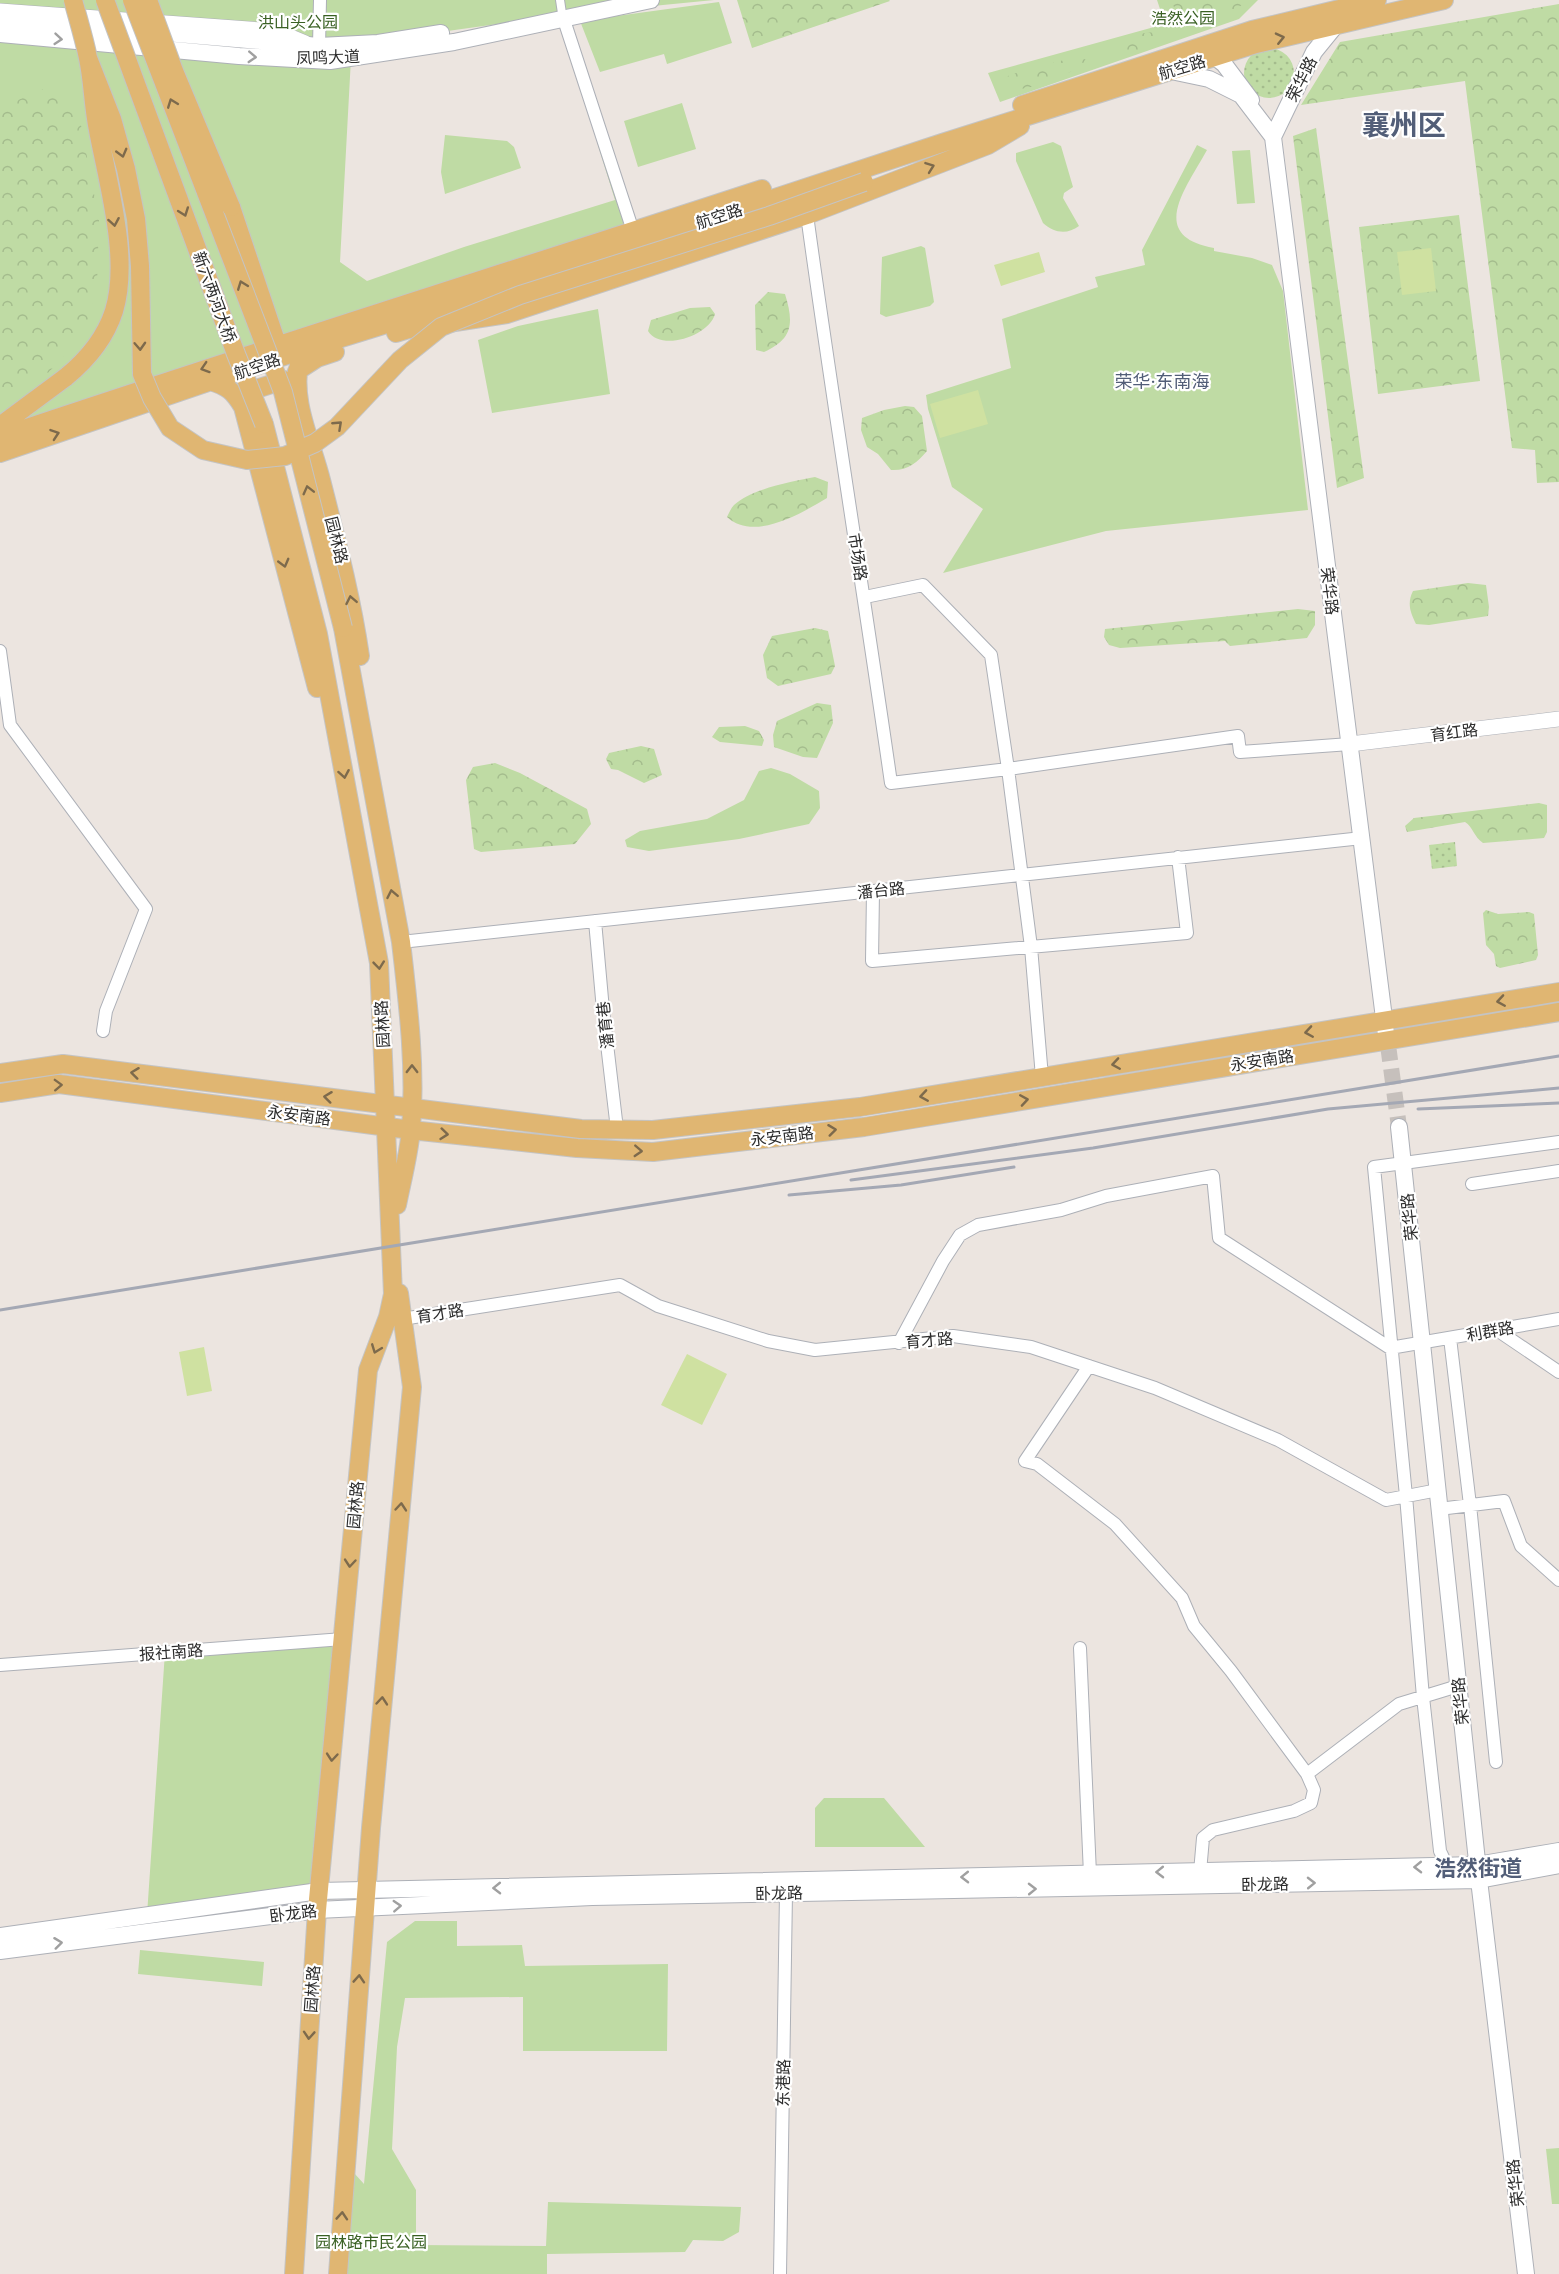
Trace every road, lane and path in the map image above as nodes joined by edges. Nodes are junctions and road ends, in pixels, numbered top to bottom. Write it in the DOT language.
graph roads {
  1 [pos="73,0"];
  2 [pos="105,0"];
  3 [pos="132,0"];
  4 [pos="148,0"];
  5 [pos="320,0"];
  6 [pos="604,0"];
  7 [pos="651,0"];
  8 [pos="1377,0"];
  9 [pos="1444,0"];
  10 [pos="562,10"];
  11 [pos="0,11"];
  12 [pos="0,20"];
  13 [pos="1336,25"];
  14 [pos="1252,30"];
  15 [pos="0,34"];
  16 [pos="313,45"];
  17 [pos="1200,47"];
  18 [pos="1243,48"];
  19 [pos="1216,56"];
  20 [pos="88,58"];
  21 [pos="1171,70"];
  22 [pos="1237,78"];
  23 [pos="1241,95"];
  24 [pos="1048,109"];
  25 [pos="1273,137"];
  26 [pos="942,143"];
  27 [pos="807,215"];
  28 [pos="633,231"];
  29 [pos="277,344"];
  30 [pos="312,347"];
  31 [pos="297,379"];
  32 [pos="210,381"];
  33 [pos="242,405"];
  34 [pos="0,426"];
  35 [pos="0,437"];
  36 [pos="0,453"];
  37 [pos="865,597"];
  38 [pos="343,628"];
  39 [pos="318,634"];
  40 [pos="0,651"];
  41 [pos="1559,719"];
  42 [pos="364,741"];
  43 [pos="338,743"];
  44 [pos="1350,744"];
  45 [pos="1008,769"];
  46 [pos="1362,838"];
  47 [pos="1178,857"];
  48 [pos="1023,875"];
  49 [pos="873,891"];
  50 [pos="596,921"];
  51 [pos="401,942"];
  52 [pos="1031,947"];
  53 [pos="1559,992"];
  54 [pos="1559,1012"];
  55 [pos="1385,1020"];
  56 [pos="103,1031"];
  57 [pos="1387,1042"];
  58 [pos="0,1073"];
  59 [pos="1042,1077"];
  60 [pos="0,1094"];
  61 [pos="387,1104"];
  62 [pos="412,1108"];
  63 [pos="386,1126"];
  64 [pos="1399,1127"];
  65 [pos="411,1130"];
  66 [pos="617,1130"];
  67 [pos="1559,1142"];
  68 [pos="1403,1164"];
  69 [pos="1559,1171"];
  70 [pos="1472,1184"];
  71 [pos="402,1319"];
  72 [pos="1559,1319"];
  73 [pos="1497,1330"];
  74 [pos="1450,1338"];
  75 [pos="899,1343"];
  76 [pos="1422,1343"];
  77 [pos="1390,1348"];
  78 [pos="1089,1366"];
  79 [pos="1559,1372"];
  80 [pos="1438,1490"];
  81 [pos="1406,1496"];
  82 [pos="1470,1505"];
  83 [pos="1440,1509"];
  84 [pos="1559,1580"];
  85 [pos="343,1639"];
  86 [pos="1080,1648"];
  87 [pos="0,1665"];
  88 [pos="1458,1686"];
  89 [pos="1423,1697"];
  90 [pos="1496,1762"];
  91 [pos="1307,1774"];
  92 [pos="1559,1851"];
  93 [pos="1559,1865"];
  94 [pos="1447,1866"];
  95 [pos="1200,1872"];
  96 [pos="1478,1873"];
  97 [pos="1090,1874"];
  98 [pos="319,1891"];
  99 [pos="786,1893"];
  100 [pos="365,1899"];
  101 [pos="317,1910"];
  102 [pos="0,1936"];
  103 [pos="0,1951"];
  104 [pos="294,2274"];
  105 [pos="338,2274"];
  106 [pos="780,2274"];
  107 [pos="1526,2274"];
  1 -- 20 [label="main road, bridge"];
  2 -- 39 [label="main road, 新六两河大桥, one-way, bridge"];
  38 -- 3 [label="main road, 新六两河大桥, one-way, bridge"];
  4 -- 29 [label="main road, bridge"];
  5 -- 16 [label="street"];
  6 -- 10 [label="main road, 凤鸣大道"];
  7 -- 10 [label="main road, 凤鸣大道"];
  8 -- 14 [label="main road, 航空路"];
  9 -- 13 [label="main road, 航空路"];
  15 -- 10 [label="main road, 凤鸣大道, one-way"];
  10 -- 16 [label="main road, 凤鸣大道"];
  10 -- 28 [label="street"];
  11 -- 16 [label="street"];
  12 -- 16 [label="main road, 凤鸣大道"];
  18 -- 13 [label="main road, 航空路, one-way"];
  13 -- 25 [label="main road, 荣华路"];
  14 -- 17 [label="main road, 航空路"];
  14 -- 18 [label="main road"];
  17 -- 19 [label="main road"];
  17 -- 28 [label="main road, 航空路"];
  18 -- 19 [label="main road, 航空路"];
  18 -- 22 [label="main road"];
  19 -- 21 [label="main road, 航空路"];
  19 -- 22 [label="main road"];
  20 -- 26 [label="main road, one-way, bridge"];
  20 -- 34 [label="main road, one-way, bridge"];
  21 -- 23 [label="main road"];
  21 -- 24 [label="main road, 航空路"];
  22 -- 23 [label="main road"];
  22 -- 25 [label="main road"];
  23 -- 25 [label="main road"];
  24 -- 26 [label="main road, 航空路"];
  27 -- 24 [label="main road, one-way"];
  25 -- 44 [label="main road, 荣华路"];
  26 -- 30 [label="main road, 航空路"];
  27 -- 31 [label="main road"];
  27 -- 37 [label="street, 市场路"];
  28 -- 29 [label="main road, 航空路"];
  29 -- 35 [label="main road, 航空路, one-way"];
  30 -- 31 [label="main road"];
  30 -- 32 [label="main road, 航空路"];
  31 -- 33 [label="main road"];
  42 -- 31 [label="main road, 园林路, one-way"];
  32 -- 33 [label="main road, 园林路"];
  36 -- 32 [label="main road, 航空路, one-way"];
  33 -- 43 [label="main road, 园林路, one-way"];
  37 -- 45 [label="street"];
  37 -- 45 [label="street, 市场路"];
  38 -- 42 [label="main road, 园林路"];
  39 -- 43 [label="main road, 园林路"];
  40 -- 56 [label="street"];
  41 -- 44 [label="street, 育红路"];
  51 -- 42 [label="main road, 园林路, one-way"];
  43 -- 61 [label="main road, 园林路, one-way"];
  44 -- 45 [label="street"];
  44 -- 46 [label="main road, 荣华路"];
  45 -- 48 [label="street"];
  46 -- 47 [label="street, 潘台路"];
  46 -- 55 [label="main road, 荣华路"];
  47 -- 48 [label="street, 潘台路"];
  47 -- 52 [label="street"];
  48 -- 49 [label="street, 潘台路"];
  48 -- 52 [label="street"];
  49 -- 50 [label="street, 潘台路"];
  49 -- 52 [label="street"];
  50 -- 51 [label="street, 潘台路"];
  50 -- 66 [label="street, 潘育巷"];
  62 -- 51 [label="main road, 园林路, one-way"];
  52 -- 59 [label="street"];
  53 -- 55 [label="main road, 永安南路, one-way"];
  54 -- 57 [label="main road, 永安南路"];
  55 -- 57 [label="main road, 荣华路"];
  55 -- 59 [label="main road, 永安南路, one-way"];
  65 -- 57 [label="main road, 永安南路, one-way"];
  61 -- 58 [label="main road, 永安南路, one-way"];
  59 -- 66 [label="main road, 永安南路, one-way"];
  60 -- 63 [label="main road, 永安南路, one-way"];
  61 -- 62 [label="main road, 永安南路"];
  61 -- 63 [label="main road, 园林路"];
  62 -- 65 [label="main road, 园林路"];
  62 -- 66 [label="main road, 永安南路"];
  63 -- 65 [label="main road, 永安南路"];
  63 -- 85 [label="main road, 园林路, one-way"];
  64 -- 68 [label="main road, 荣华路"];
  65 -- 71 [label="main road, 园林路"];
  67 -- 68 [label="street"];
  68 -- 76 [label="main road, 荣华路"];
  68 -- 77 [label="street"];
  69 -- 70 [label="street"];
  71 -- 75 [label="street, 育才路"];
  100 -- 71 [label="main road, 园林路, one-way"];
  72 -- 73 [label="street, 利群路"];
  73 -- 74 [label="street, 利群路"];
  73 -- 79 [label="street"];
  74 -- 76 [label="street, 利群路"];
  74 -- 82 [label="street"];
  75 -- 77 [label="street"];
  75 -- 78 [label="street, 育才路"];
  76 -- 77 [label="street, 利群路"];
  76 -- 80 [label="main road, 荣华路"];
  77 -- 81 [label="street"];
  78 -- 81 [label="street, 育才路"];
  78 -- 91 [label="street"];
  80 -- 81 [label="street, 育才路"];
  80 -- 83 [label="main road, 荣华路"];
  81 -- 89 [label="street"];
  82 -- 83 [label="street"];
  82 -- 84 [label="street"];
  82 -- 90 [label="street"];
  83 -- 88 [label="main road, 荣华路"];
  85 -- 87 [label="street, 报社南路"];
  85 -- 98 [label="main road, 园林路, one-way"];
  86 -- 97 [label="street"];
  88 -- 89 [label="street"];
  88 -- 96 [label="main road, 荣华路"];
  89 -- 91 [label="street"];
  89 -- 94 [label="street"];
  91 -- 95 [label="street"];
  92 -- 96 [label="main road, 卧龙路"];
  93 -- 96 [label="main road, 卧龙路"];
  94 -- 95 [label="main road, 卧龙路, one-way"];
  94 -- 96 [label="main road, 卧龙路"];
  95 -- 97 [label="main road, 卧龙路, one-way"];
  99 -- 96 [label="main road, 卧龙路, one-way"];
  96 -- 107 [label="main road, 荣华路"];
  97 -- 100 [label="main road, 卧龙路, one-way"];
  98 -- 100 [label="main road, 卧龙路"];
  98 -- 101 [label="main road, 园林路"];
  98 -- 102 [label="main road, 卧龙路"];
  100 -- 99 [label="main road, 卧龙路, one-way"];
  99 -- 106 [label="street, 东港路"];
  100 -- 101 [label="main road, 卧龙路"];
  105 -- 100 [label="main road, 园林路, one-way"];
  103 -- 101 [label="main road, 卧龙路, one-way"];
  101 -- 104 [label="main road, 园林路, one-way"];
}
